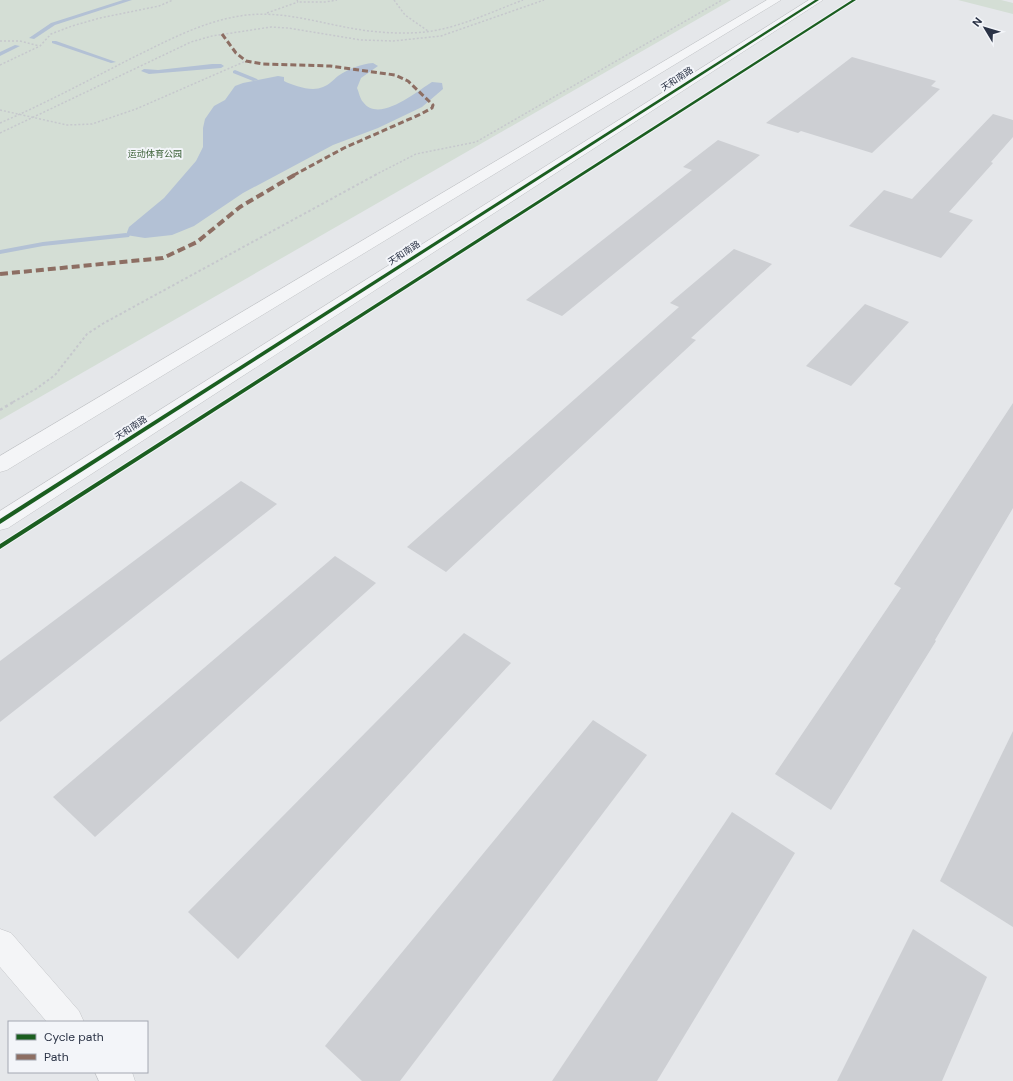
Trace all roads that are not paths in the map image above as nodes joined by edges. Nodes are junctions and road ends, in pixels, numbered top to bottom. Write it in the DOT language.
graph roads {
  1 [pos="775,0"];
  2 [pos="817,0"];
  3 [pos="0,465"];
  4 [pos="0,522"];
  5 [pos="0,944"];
  6 [pos="67,1021"];
  7 [pos="112,1073"];
  8 [pos="119,1081"];
  1 -- 3 [label="street, 天和南路"];
  2 -- 4 [label="street, 天和南路"];
  5 -- 6 [label="street"];
  7 -- 8 [label="street"];
}
